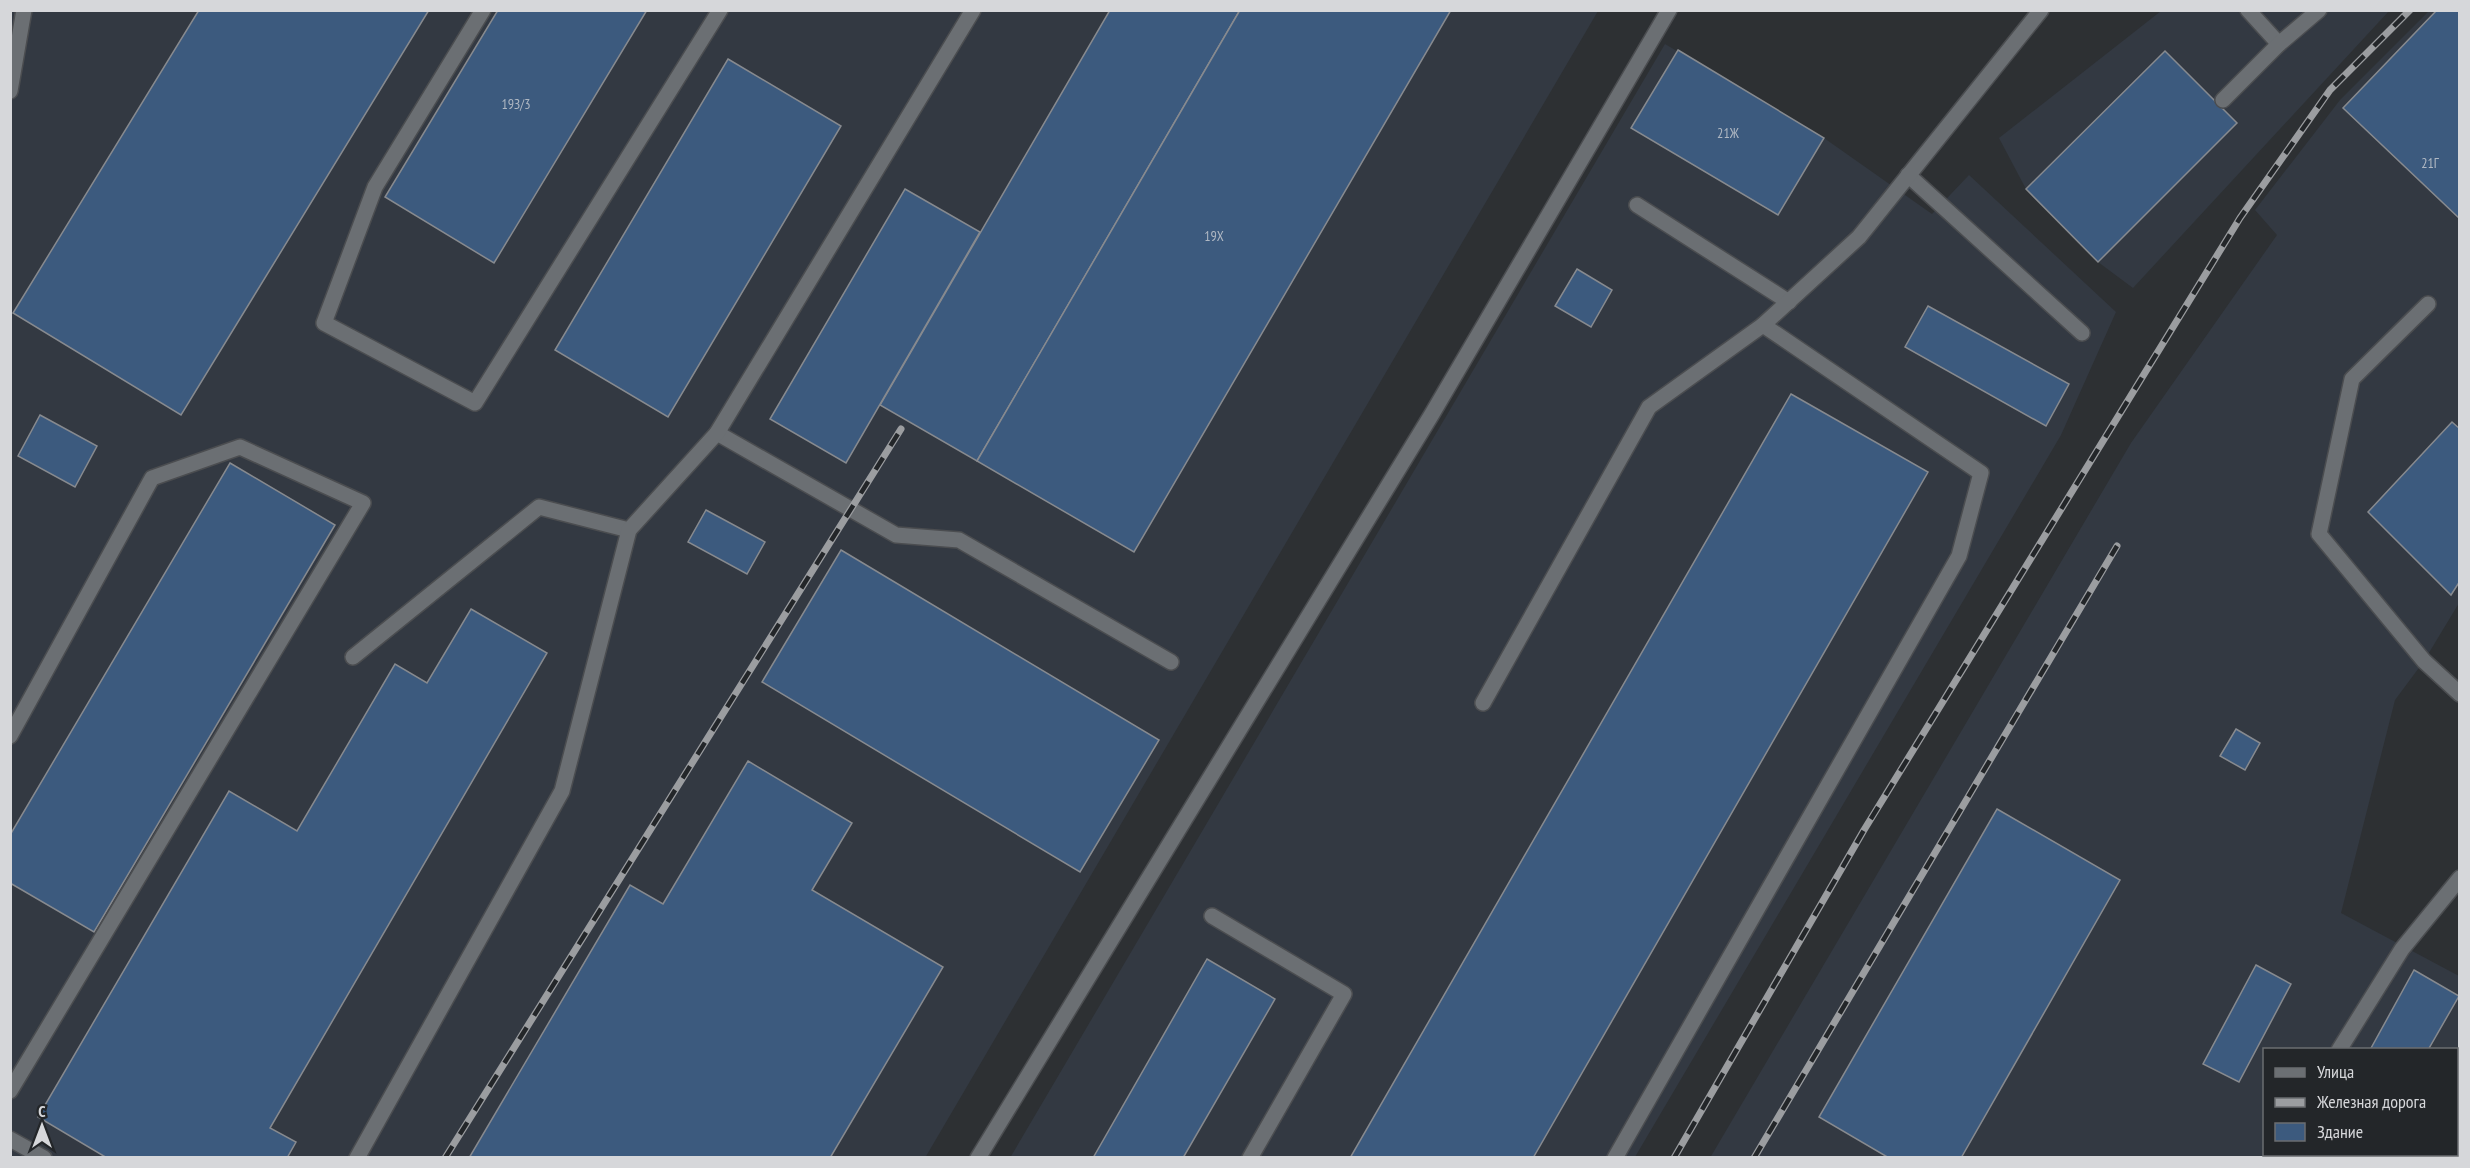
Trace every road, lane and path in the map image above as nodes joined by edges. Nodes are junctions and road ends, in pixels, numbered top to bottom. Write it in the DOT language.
graph roads {
  1 [pos="24,10"];
  2 [pos="483,10"];
  3 [pos="720,10"];
  4 [pos="973,10"];
  5 [pos="1669,10"];
  6 [pos="2041,10"];
  7 [pos="2248,10"];
  8 [pos="2319,10"];
  9 [pos="2279,44"];
  10 [pos="10,91"];
  11 [pos="2223,100"];
  12 [pos="1908,175"];
  13 [pos="1637,205"];
  14 [pos="1789,302"];
  15 [pos="2428,304"];
  16 [pos="1763,325"];
  17 [pos="2082,333"];
  18 [pos="717,433"];
  19 [pos="629,530"];
  20 [pos="353,657"];
  21 [pos="1171,662"];
  22 [pos="2459,690"];
  23 [pos="1483,703"];
  24 [pos="10,736"];
  25 [pos="2460,878"];
  26 [pos="1212,916"];
  27 [pos="2340,1048"];
  28 [pos="10,1091"];
  29 [pos="10,1139"];
  30 [pos="44,1158"];
  31 [pos="357,1158"];
  32 [pos="978,1158"];
  33 [pos="1250,1158"];
  34 [pos="1615,1158"];
  1 -- 10 [label="lane"];
  2 -- 3 [label="lane"];
  4 -- 18 [label="lane"];
  5 -- 32 [label="lane"];
  6 -- 12 [label="lane"];
  7 -- 9 [label="lane"];
  8 -- 9 [label="lane"];
  9 -- 11 [label="lane"];
  12 -- 14 [label="lane"];
  12 -- 17 [label="lane"];
  13 -- 14 [label="lane"];
  14 -- 16 [label="lane"];
  15 -- 22 [label="lane"];
  16 -- 23 [label="lane"];
  16 -- 34 [label="lane"];
  18 -- 19 [label="lane"];
  18 -- 21 [label="lane"];
  19 -- 20 [label="lane"];
  19 -- 31 [label="lane"];
  24 -- 28 [label="lane"];
  25 -- 27 [label="lane"];
  26 -- 33 [label="lane"];
  29 -- 30 [label="lane"];
}
